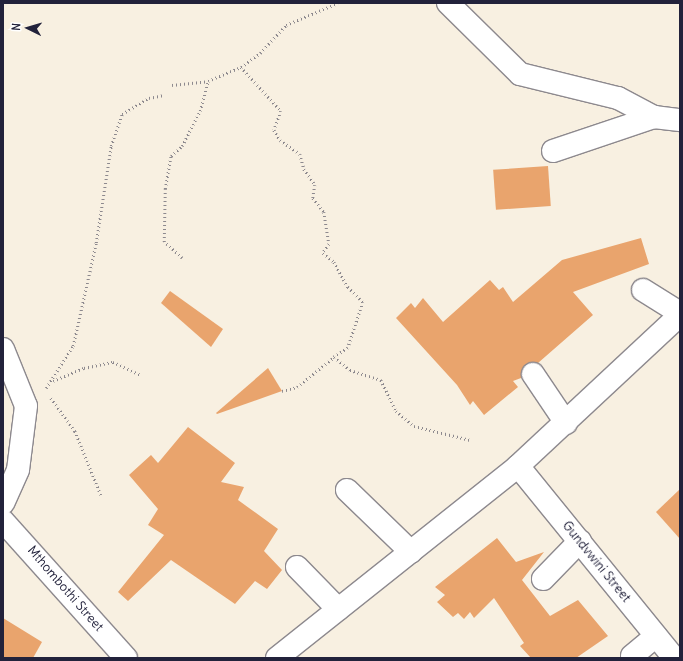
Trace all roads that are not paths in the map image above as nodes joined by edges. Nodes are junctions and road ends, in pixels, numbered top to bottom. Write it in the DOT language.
graph roads {
  1 [pos="448,3"];
  2 [pos="654,117"];
  3 [pos="680,120"];
  4 [pos="553,151"];
  5 [pos="643,290"];
  6 [pos="680,314"];
  7 [pos="3,349"];
  8 [pos="533,374"];
  9 [pos="566,423"];
  10 [pos="518,466"];
  11 [pos="347,490"];
  12 [pos="3,503"];
  13 [pos="3,521"];
  14 [pos="580,541"];
  15 [pos="410,552"];
  16 [pos="297,567"];
  17 [pos="543,579"];
  18 [pos="338,609"];
  19 [pos="656,636"];
  20 [pos="632,656"];
  21 [pos="126,658"];
  22 [pos="277,658"];
  23 [pos="674,658"];
  1 -- 2 [label="street"];
  2 -- 3 [label="street"];
  2 -- 4 [label="street"];
  5 -- 6 [label="street"];
  6 -- 9 [label="street"];
  7 -- 12 [label="street"];
  8 -- 9 [label="street"];
  9 -- 10 [label="street"];
  10 -- 14 [label="street, Gundvwini Street"];
  10 -- 15 [label="street"];
  11 -- 15 [label="street"];
  13 -- 21 [label="street, Mthombothi Street"];
  14 -- 17 [label="street"];
  14 -- 19 [label="street, Gundvwini Street"];
  15 -- 18 [label="street"];
  16 -- 18 [label="street"];
  18 -- 22 [label="street"];
  19 -- 20 [label="street"];
  19 -- 23 [label="street, Gundvwini Street"];
}
